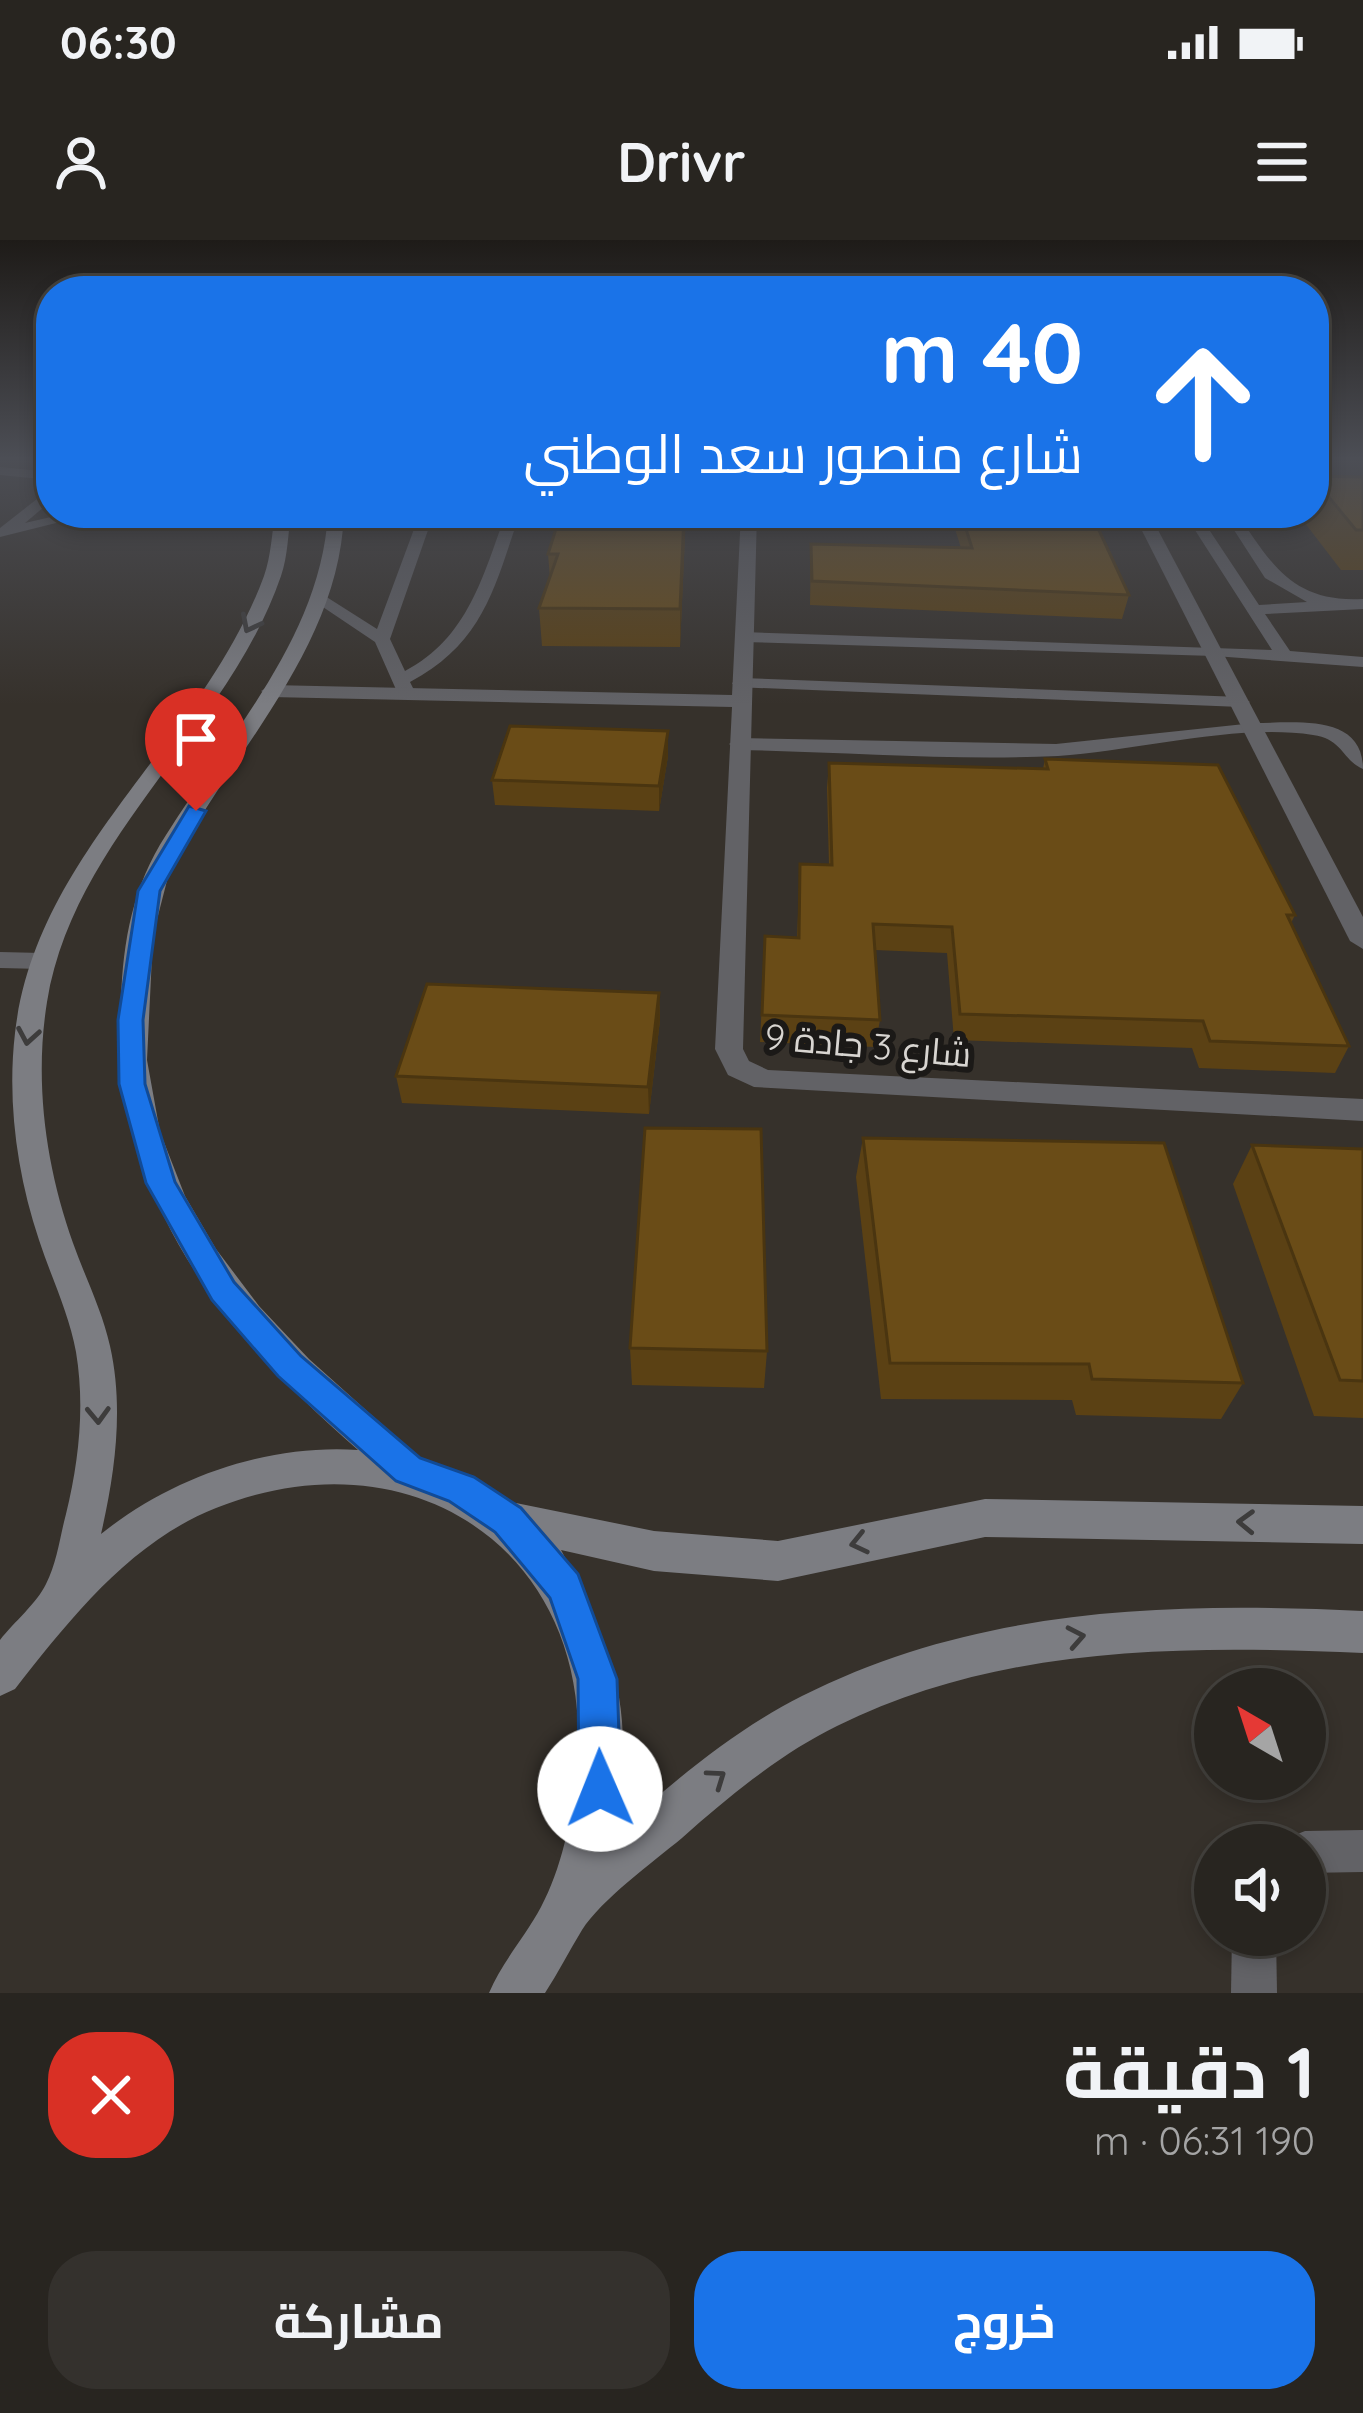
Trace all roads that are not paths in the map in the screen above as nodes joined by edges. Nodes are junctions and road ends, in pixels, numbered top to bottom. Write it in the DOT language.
graph roads {
  1 [pos="281,541"];
  2 [pos="333,541"];
  3 [pos="418,541"];
  4 [pos="503,541"];
  5 [pos="748,541"];
  6 [pos="1157,541"];
  7 [pos="1209,541"];
  8 [pos="1248,541"];
  9 [pos="319,599"];
  10 [pos="1363,604"];
  11 [pos="1325,606"];
  12 [pos="1254,610"];
  13 [pos="743,637"];
  14 [pos="382,639"];
  15 [pos="1214,651"];
  16 [pos="1284,656"];
  17 [pos="1363,662"];
  18 [pos="404,686"];
  19 [pos="271,691"];
  20 [pos="740,692"];
  21 [pos="1241,702"];
  22 [pos="1254,729"];
  23 [pos="739,744"];
  24 [pos="1363,763"];
  25 [pos="1356,912"];
  26 [pos="1363,941"];
  27 [pos="0,960"];
  28 [pos="42,961"];
  29 [pos="1363,1110"];
  30 [pos="408,1470"];
  31 [pos="508,1520"];
  32 [pos="1363,1525"];
  33 [pos="65,1591"];
  34 [pos="1363,1632"];
  35 [pos="0,1674"];
  36 [pos="1363,1851"];
  37 [pos="1326,1852"];
  38 [pos="566,1910"];
  39 [pos="1254,1956"];
  40 [pos="515,1993"];
  41 [pos="1254,1993"];
  1 -- 28 [label="street, one-way"];
  2 -- 9 [label="street"];
  3 -- 14 [label="lane"];
  4 -- 18 [label="lane"];
  5 -- 13 [label="street, شارع 3 جادة 9"];
  6 -- 15 [label="street"];
  7 -- 12 [label="lane"];
  8 -- 11 [label="lane"];
  9 -- 14 [label="lane"];
  9 -- 19 [label="street"];
  10 -- 11 [label="lane"];
  11 -- 12 [label="lane"];
  12 -- 16 [label="lane"];
  13 -- 15 [label="lane"];
  13 -- 20 [label="street, شارع 3 جادة 9"];
  14 -- 18 [label="lane"];
  15 -- 16 [label="lane"];
  15 -- 21 [label="street"];
  16 -- 17 [label="lane"];
  18 -- 19 [label="street"];
  18 -- 20 [label="street"];
  19 -- 30 [label="street"];
  20 -- 21 [label="lane"];
  20 -- 23 [label="street, شارع 3 جادة 9"];
  21 -- 22 [label="street"];
  22 -- 23 [label="lane"];
  22 -- 24 [label="lane"];
  22 -- 25 [label="street"];
  23 -- 29 [label="street, شارع 3 جادة 9"];
  25 -- 26 [label="street"];
  27 -- 28 [label="street"];
  28 -- 33 [label="street, one-way"];
  30 -- 31 [label="street"];
  30 -- 33 [label="street"];
  32 -- 31 [label="street, one-way"];
  31 -- 38 [label="street"];
  33 -- 35 [label="street"];
  38 -- 34 [label="street, one-way"];
  36 -- 37 [label="lane"];
  38 -- 40 [label="street"];
  39 -- 41 [label="lane"];
}
